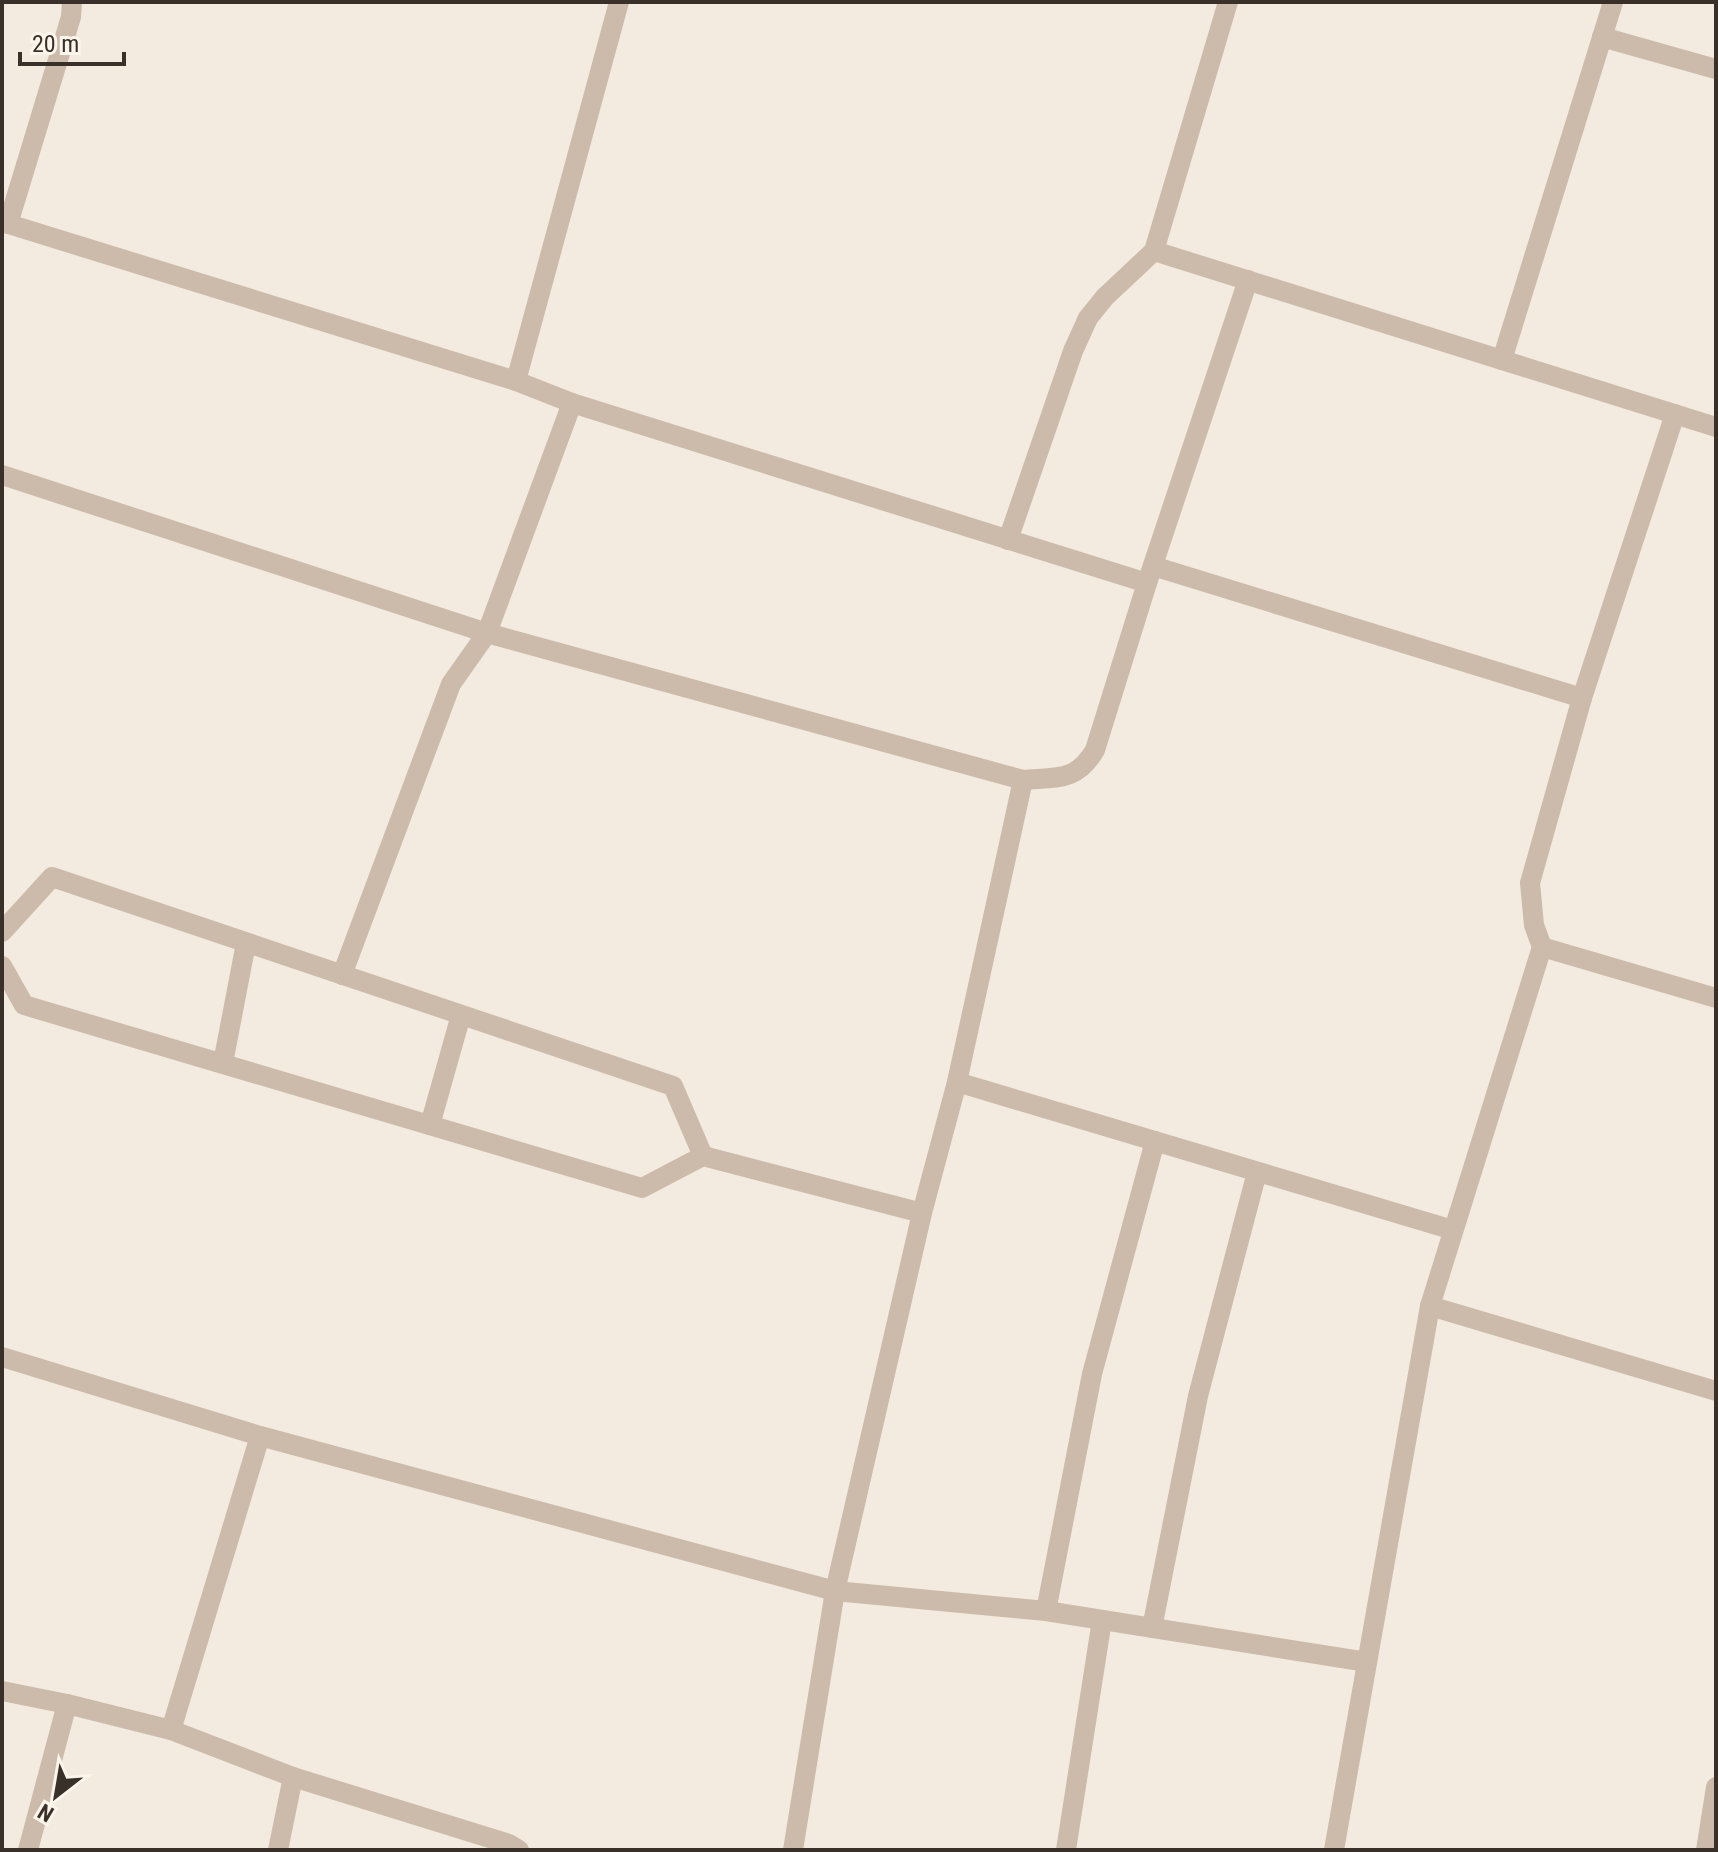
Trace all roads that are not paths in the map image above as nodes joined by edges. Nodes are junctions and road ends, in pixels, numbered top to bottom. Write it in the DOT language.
graph roads {
  1 [pos="72,2"];
  2 [pos="619,2"];
  3 [pos="1228,2"];
  4 [pos="1613,2"];
  5 [pos="1602,37"];
  6 [pos="1716,69"];
  7 [pos="5,223"];
  8 [pos="1154,251"];
  9 [pos="1248,280"];
  10 [pos="1502,360"];
  11 [pos="516,381"];
  12 [pos="572,403"];
  13 [pos="1675,414"];
  14 [pos="1716,427"];
  15 [pos="2,475"];
  16 [pos="1008,540"];
  17 [pos="1150,574"];
  18 [pos="487,633"];
  19 [pos="1582,698"];
  20 [pos="1023,780"];
  21 [pos="2,932"];
  22 [pos="246,943"];
  23 [pos="1542,947"];
  24 [pos="2,966"];
  25 [pos="342,975"];
  26 [pos="1716,998"];
  27 [pos="461,1015"];
  28 [pos="223,1063"];
  29 [pos="957,1082"];
  30 [pos="430,1125"];
  31 [pos="1155,1141"];
  32 [pos="703,1156"];
  33 [pos="1257,1172"];
  34 [pos="922,1213"];
  35 [pos="1453,1230"];
  36 [pos="1430,1306"];
  37 [pos="2,1357"];
  38 [pos="1716,1391"];
  39 [pos="260,1436"];
  40 [pos="835,1591"];
  41 [pos="1046,1611"];
  42 [pos="1102,1620"];
  43 [pos="1152,1628"];
  44 [pos="1367,1662"];
  45 [pos="2,1691"];
  46 [pos="67,1704"];
  47 [pos="171,1730"];
  48 [pos="293,1777"];
  49 [pos="1716,1787"];
  50 [pos="28,1850"];
  51 [pos="278,1850"];
  52 [pos="519,1850"];
  53 [pos="793,1850"];
  54 [pos="1066,1850"];
  55 [pos="1334,1850"];
  56 [pos="1706,1850"];
  1 -- 7 [label="street"];
  2 -- 11 [label="street"];
  3 -- 8 [label="street"];
  4 -- 5 [label="street"];
  5 -- 6 [label="street"];
  5 -- 10 [label="street"];
  7 -- 11 [label="street"];
  8 -- 9 [label="street"];
  8 -- 16 [label="street"];
  9 -- 10 [label="street"];
  9 -- 17 [label="street"];
  10 -- 13 [label="street"];
  11 -- 12 [label="street"];
  12 -- 16 [label="street"];
  12 -- 18 [label="street"];
  13 -- 14 [label="street"];
  13 -- 19 [label="street"];
  15 -- 18 [label="street"];
  16 -- 17 [label="street"];
  17 -- 19 [label="street"];
  17 -- 20 [label="street"];
  18 -- 20 [label="street"];
  18 -- 25 [label="street"];
  19 -- 23 [label="street"];
  20 -- 29 [label="street"];
  21 -- 22 [label="street"];
  22 -- 25 [label="street"];
  22 -- 28 [label="street"];
  23 -- 26 [label="street"];
  23 -- 35 [label="street"];
  24 -- 28 [label="street"];
  25 -- 27 [label="street"];
  27 -- 30 [label="street"];
  27 -- 32 [label="street"];
  28 -- 30 [label="street"];
  29 -- 31 [label="street"];
  29 -- 34 [label="street"];
  30 -- 32 [label="street"];
  31 -- 33 [label="street"];
  31 -- 41 [label="street"];
  32 -- 34 [label="street"];
  33 -- 35 [label="street"];
  33 -- 43 [label="street"];
  34 -- 40 [label="street"];
  35 -- 36 [label="street"];
  36 -- 38 [label="street"];
  36 -- 44 [label="street"];
  37 -- 39 [label="street"];
  39 -- 40 [label="street"];
  39 -- 47 [label="street"];
  40 -- 41 [label="street"];
  40 -- 53 [label="street"];
  41 -- 42 [label="street"];
  42 -- 43 [label="street"];
  42 -- 54 [label="street"];
  43 -- 44 [label="street"];
  44 -- 55 [label="street"];
  45 -- 46 [label="street"];
  46 -- 47 [label="street"];
  46 -- 50 [label="street"];
  47 -- 48 [label="street"];
  48 -- 51 [label="street"];
  48 -- 52 [label="street"];
  49 -- 56 [label="street"];
}
